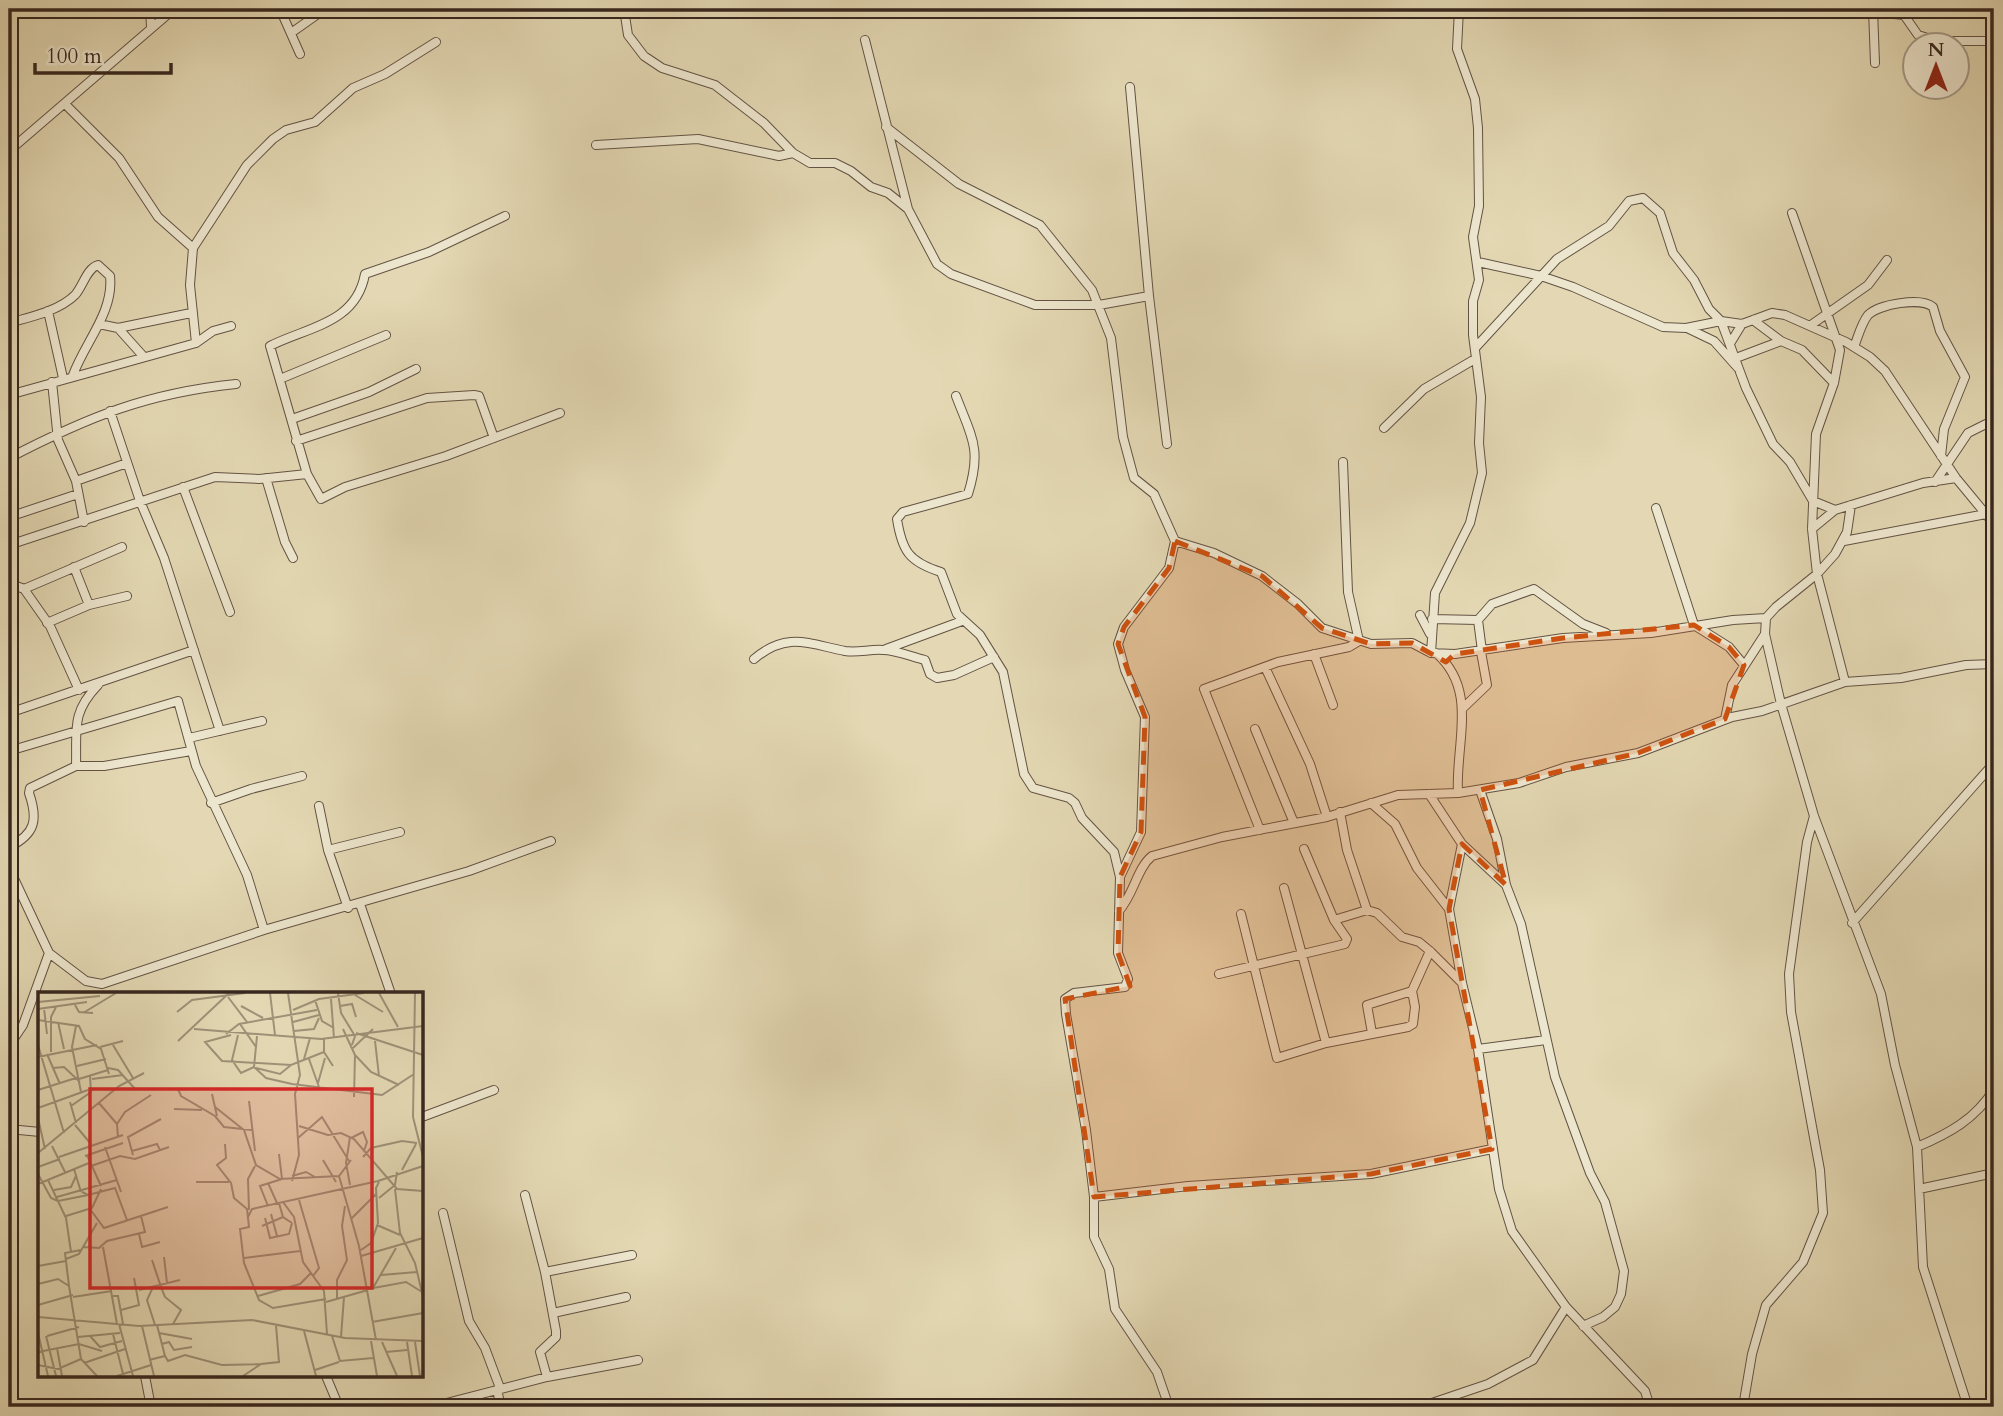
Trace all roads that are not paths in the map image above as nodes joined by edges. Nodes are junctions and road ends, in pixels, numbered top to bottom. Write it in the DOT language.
graph roads {
  1 [pos="13,9"];
  2 [pos="150,9"];
  3 [pos="174,9"];
  4 [pos="280,9"];
  5 [pos="325,9"];
  6 [pos="624,9"];
  7 [pos="1459,9"];
  8 [pos="1844,9"];
  9 [pos="1873,10"];
  10 [pos="9,24"];
  11 [pos="151,27"];
  12 [pos="291,33"];
  13 [pos="864,40"];
  14 [pos="1994,41"];
  15 [pos="436,42"];
  16 [pos="300,54"];
  17 [pos="1875,63"];
  18 [pos="1130,87"];
  19 [pos="65,104"];
  20 [pos="886,127"];
  21 [pos="596,145"];
  22 [pos="9,151"];
  23 [pos="793,153"];
  24 [pos="908,209"];
  25 [pos="1792,214"];
  26 [pos="505,216"];
  27 [pos="193,248"];
  28 [pos="1887,260"];
  29 [pos="1478,262"];
  30 [pos="1541,276"];
  31 [pos="1149,296"];
  32 [pos="1099,305"];
  33 [pos="48,311"];
  34 [pos="191,313"];
  35 [pos="1826,316"];
  36 [pos="1753,320"];
  37 [pos="1721,321"];
  38 [pos="9,323"];
  39 [pos="99,324"];
  40 [pos="1742,324"];
  41 [pos="1811,325"];
  42 [pos="231,326"];
  43 [pos="118,328"];
  44 [pos="1686,328"];
  45 [pos="386,335"];
  46 [pos="1836,337"];
  47 [pos="1781,341"];
  48 [pos="1731,342"];
  49 [pos="196,343"];
  50 [pos="1850,345"];
  51 [pos="1476,347"];
  52 [pos="1840,350"];
  53 [pos="144,357"];
  54 [pos="1736,358"];
  55 [pos="1475,359"];
  56 [pos="416,369"];
  57 [pos="1740,369"];
  58 [pos="73,375"];
  59 [pos="63,378"];
  60 [pos="279,379"];
  61 [pos="52,382"];
  62 [pos="1834,383"];
  63 [pos="236,384"];
  64 [pos="9,394"];
  65 [pos="956,396"];
  66 [pos="110,411"];
  67 [pos="560,413"];
  68 [pos="292,419"];
  69 [pos="1994,420"];
  70 [pos="1384,428"];
  71 [pos="56,433"];
  72 [pos="494,438"];
  73 [pos="296,440"];
  74 [pos="1167,444"];
  75 [pos="9,458"];
  76 [pos="1943,459"];
  77 [pos="1343,462"];
  78 [pos="127,463"];
  79 [pos="307,474"];
  80 [pos="266,478"];
  81 [pos="1956,478"];
  82 [pos="76,481"];
  83 [pos="1935,482"];
  84 [pos="183,487"];
  85 [pos="78,494"];
  86 [pos="140,501"];
  87 [pos="1813,501"];
  88 [pos="1851,505"];
  89 [pos="1656,508"];
  90 [pos="1835,510"];
  91 [pos="1986,514"];
  92 [pos="9,517"];
  93 [pos="84,522"];
  94 [pos="1994,524"];
  95 [pos="1812,529"];
  96 [pos="1175,541"];
  97 [pos="1844,541"];
  98 [pos="9,545"];
  99 [pos="122,547"];
  100 [pos="293,558"];
  101 [pos="74,567"];
  102 [pos="1817,574"];
  103 [pos="9,575"];
  104 [pos="24,589"];
  105 [pos="127,596"];
  106 [pos="89,605"];
  107 [pos="230,612"];
  108 [pos="1766,618"];
  109 [pos="1478,620"];
  110 [pos="962,621"];
  111 [pos="1432,621"];
  112 [pos="47,623"];
  113 [pos="1694,625"];
  114 [pos="1430,635"];
  115 [pos="1608,635"];
  116 [pos="1765,635"];
  117 [pos="1359,641"];
  118 [pos="194,650"];
  119 [pos="884,650"];
  120 [pos="1481,651"];
  121 [pos="1434,653"];
  122 [pos="1314,654"];
  123 [pos="1455,654"];
  124 [pos="994,657"];
  125 [pos="754,659"];
  126 [pos="1446,662"];
  127 [pos="1994,664"];
  128 [pos="1744,665"];
  129 [pos="1265,667"];
  130 [pos="1845,682"];
  131 [pos="100,683"];
  132 [pos="79,690"];
  133 [pos="1462,691"];
  134 [pos="1473,699"];
  135 [pos="1781,704"];
  136 [pos="1333,705"];
  137 [pos="1463,708"];
  138 [pos="9,713"];
  139 [pos="1724,719"];
  140 [pos="262,721"];
  141 [pos="1255,729"];
  142 [pos="77,731"];
  143 [pos="220,731"];
  144 [pos="189,738"];
  145 [pos="9,751"];
  146 [pos="191,751"];
  147 [pos="1994,763"];
  148 [pos="76,766"];
  149 [pos="302,776"];
  150 [pos="1480,790"];
  151 [pos="1458,793"];
  152 [pos="1429,794"];
  153 [pos="211,803"];
  154 [pos="1371,803"];
  155 [pos="319,806"];
  156 [pos="1339,811"];
  157 [pos="1814,816"];
  158 [pos="1327,817"];
  159 [pos="1294,822"];
  160 [pos="1261,830"];
  161 [pos="400,832"];
  162 [pos="551,841"];
  163 [pos="1462,844"];
  164 [pos="9,847"];
  165 [pos="1304,849"];
  166 [pos="328,850"];
  167 [pos="9,868"];
  168 [pos="1120,877"];
  169 [pos="1506,885"];
  170 [pos="1284,888"];
  171 [pos="360,904"];
  172 [pos="348,908"];
  173 [pos="1449,909"];
  174 [pos="1367,910"];
  175 [pos="1119,911"];
  176 [pos="1241,914"];
  177 [pos="1334,920"];
  178 [pos="1852,923"];
  179 [pos="264,930"];
  180 [pos="1430,951"];
  181 [pos="49,953"];
  182 [pos="1302,955"];
  183 [pos="1256,966"];
  184 [pos="1219,974"];
  185 [pos="1462,983"];
  186 [pos="1412,991"];
  187 [pos="390,992"];
  188 [pos="1372,1033"];
  189 [pos="1546,1040"];
  190 [pos="1326,1043"];
  191 [pos="9,1046"];
  192 [pos="1478,1049"];
  193 [pos="1994,1089"];
  194 [pos="494,1090"];
  195 [pos="424,1116"];
  196 [pos="9,1129"];
  197 [pos="38,1132"];
  198 [pos="1917,1147"];
  199 [pos="1492,1149"];
  200 [pos="1994,1173"];
  201 [pos="1919,1189"];
  202 [pos="525,1195"];
  203 [pos="1094,1197"];
  204 [pos="443,1213"];
  205 [pos="632,1255"];
  206 [pos="545,1272"];
  207 [pos="626,1297"];
  208 [pos="1566,1307"];
  209 [pos="553,1313"];
  210 [pos="1583,1326"];
  211 [pos="638,1360"];
  212 [pos="547,1377"];
  213 [pos="145,1378"];
  214 [pos="327,1378"];
  215 [pos="498,1389"];
  216 [pos="446,1406"];
  217 [pos="151,1407"];
  218 [pos="339,1407"];
  219 [pos="431,1407"];
  220 [pos="501,1407"];
  221 [pos="1169,1407"];
  222 [pos="1420,1407"];
  223 [pos="1650,1407"];
  224 [pos="1743,1407"];
  225 [pos="1968,1407"];
  1 -- 10 [label="street"];
  2 -- 11 [label="street"];
  3 -- 11 [label="street"];
  4 -- 12 [label="street"];
  5 -- 12 [label="street"];
  6 -- 23 [label="street"];
  7 -- 29 [label="street"];
  8 -- 9 [label="street"];
  9 -- 14 [label="street"];
  9 -- 17 [label="street"];
  11 -- 19 [label="street"];
  12 -- 16 [label="street"];
  13 -- 20 [label="street"];
  15 -- 27 [label="street"];
  18 -- 31 [label="street"];
  19 -- 22 [label="street"];
  19 -- 27 [label="street"];
  20 -- 24 [label="street"];
  20 -- 32 [label="street"];
  21 -- 23 [label="street"];
  23 -- 24 [label="street"];
  24 -- 32 [label="street"];
  25 -- 35 [label="street"];
  26 -- 60 [label="street"];
  27 -- 34 [label="street"];
  28 -- 35 [label="street"];
  29 -- 30 [label="street"];
  29 -- 51 [label="street"];
  30 -- 37 [label="street"];
  30 -- 44 [label="street"];
  30 -- 51 [label="street"];
  31 -- 32 [label="street"];
  31 -- 74 [label="street"];
  32 -- 96 [label="street"];
  33 -- 38 [label="street"];
  33 -- 39 [label="street"];
  33 -- 59 [label="street"];
  34 -- 43 [label="street"];
  34 -- 49 [label="street"];
  35 -- 41 [label="street"];
  35 -- 46 [label="street"];
  36 -- 40 [label="street"];
  36 -- 41 [label="street"];
  36 -- 47 [label="street"];
  37 -- 40 [label="street"];
  37 -- 44 [label="street"];
  37 -- 48 [label="street"];
  39 -- 43 [label="street"];
  39 -- 58 [label="street"];
  40 -- 48 [label="street"];
  41 -- 46 [label="street"];
  42 -- 49 [label="street"];
  43 -- 53 [label="street"];
  44 -- 57 [label="street"];
  45 -- 60 [label="street"];
  46 -- 50 [label="street"];
  46 -- 52 [label="street"];
  47 -- 54 [label="street"];
  47 -- 62 [label="street"];
  48 -- 54 [label="street"];
  49 -- 53 [label="street"];
  50 -- 52 [label="street"];
  50 -- 76 [label="street"];
  50 -- 76 [label="street"];
  51 -- 55 [label="street"];
  52 -- 62 [label="street"];
  53 -- 58 [label="street"];
  54 -- 57 [label="street"];
  55 -- 70 [label="street"];
  55 -- 111 [label="street"];
  56 -- 68 [label="street"];
  57 -- 87 [label="street"];
  58 -- 59 [label="street"];
  59 -- 61 [label="street"];
  60 -- 68 [label="street"];
  61 -- 64 [label="street"];
  61 -- 71 [label="street"];
  62 -- 87 [label="street"];
  63 -- 66 [label="street"];
  65 -- 110 [label="street"];
  66 -- 71 [label="street"];
  66 -- 78 [label="street"];
  67 -- 72 [label="street"];
  68 -- 73 [label="street"];
  69 -- 76 [label="street"];
  71 -- 75 [label="street"];
  71 -- 82 [label="street"];
  72 -- 73 [label="street"];
  72 -- 79 [label="street"];
  73 -- 79 [label="street"];
  76 -- 81 [label="street"];
  76 -- 83 [label="street"];
  77 -- 117 [label="street"];
  78 -- 82 [label="street"];
  78 -- 86 [label="street"];
  79 -- 80 [label="street"];
  80 -- 84 [label="street"];
  80 -- 100 [label="street"];
  81 -- 83 [label="street"];
  81 -- 91 [label="street"];
  82 -- 85 [label="street"];
  83 -- 88 [label="street"];
  84 -- 86 [label="street"];
  84 -- 107 [label="street"];
  85 -- 92 [label="street"];
  85 -- 93 [label="street"];
  86 -- 93 [label="street"];
  86 -- 118 [label="street"];
  87 -- 90 [label="street"];
  87 -- 95 [label="street"];
  88 -- 90 [label="street"];
  88 -- 97 [label="street"];
  89 -- 113 [label="street"];
  90 -- 95 [label="street"];
  91 -- 94 [label="street"];
  91 -- 97 [label="street"];
  93 -- 98 [label="street"];
  95 -- 102 [label="street"];
  96 -- 117 [label="street"];
  96 -- 168 [label="street"];
  97 -- 102 [label="street"];
  99 -- 101 [label="street"];
  101 -- 104 [label="street"];
  101 -- 106 [label="street"];
  102 -- 108 [label="street"];
  102 -- 130 [label="street"];
  103 -- 104 [label="street"];
  104 -- 112 [label="street"];
  105 -- 106 [label="street"];
  106 -- 112 [label="street"];
  108 -- 113 [label="street"];
  108 -- 116 [label="street"];
  109 -- 111 [label="street"];
  109 -- 115 [label="street"];
  109 -- 120 [label="street"];
  110 -- 119 [label="street"];
  110 -- 124 [label="street"];
  111 -- 114 [label="street"];
  111 -- 114 [label="street"];
  112 -- 132 [label="street"];
  113 -- 115 [label="street"];
  113 -- 128 [label="street"];
  114 -- 121 [label="street"];
  115 -- 120 [label="street"];
  116 -- 128 [label="street"];
  116 -- 135 [label="street"];
  117 -- 121 [label="street"];
  117 -- 122 [label="street"];
  118 -- 131 [label="street"];
  118 -- 143 [label="street"];
  119 -- 124 [label="street"];
  119 -- 125 [label="street"];
  120 -- 123 [label="street"];
  120 -- 134 [label="street"];
  121 -- 123 [label="street"];
  121 -- 126 [label="street"];
  122 -- 129 [label="street"];
  122 -- 136 [label="street"];
  123 -- 126 [label="street"];
  124 -- 168 [label="street"];
  126 -- 133 [label="street"];
  127 -- 130 [label="street"];
  128 -- 139 [label="street"];
  129 -- 158 [label="street"];
  129 -- 160 [label="street"];
  130 -- 135 [label="street"];
  131 -- 132 [label="street"];
  131 -- 142 [label="street"];
  132 -- 138 [label="street"];
  133 -- 134 [label="street"];
  133 -- 137 [label="street"];
  134 -- 137 [label="street"];
  135 -- 139 [label="street"];
  135 -- 157 [label="street"];
  137 -- 151 [label="street"];
  139 -- 150 [label="street"];
  140 -- 143 [label="street"];
  141 -- 159 [label="street"];
  142 -- 144 [label="street"];
  142 -- 145 [label="street"];
  142 -- 148 [label="street"];
  143 -- 144 [label="street"];
  144 -- 146 [label="street"];
  146 -- 148 [label="street"];
  146 -- 153 [label="street"];
  147 -- 178 [label="street"];
  148 -- 164 [label="street"];
  149 -- 153 [label="street"];
  150 -- 151 [label="street"];
  150 -- 169 [label="street"];
  151 -- 152 [label="street"];
  152 -- 154 [label="street"];
  152 -- 163 [label="street"];
  153 -- 179 [label="street"];
  154 -- 156 [label="street"];
  154 -- 173 [label="street"];
  155 -- 166 [label="street"];
  156 -- 158 [label="street"];
  156 -- 174 [label="street"];
  157 -- 178 [label="street"];
  157 -- 224 [label="street"];
  158 -- 159 [label="street"];
  159 -- 160 [label="street"];
  160 -- 175 [label="street"];
  161 -- 166 [label="street"];
  162 -- 171 [label="street"];
  163 -- 169 [label="street"];
  163 -- 173 [label="street"];
  165 -- 177 [label="street"];
  166 -- 172 [label="street"];
  167 -- 181 [label="street"];
  168 -- 175 [label="street"];
  169 -- 189 [label="street"];
  170 -- 182 [label="street"];
  171 -- 172 [label="street"];
  171 -- 187 [label="street"];
  172 -- 179 [label="street"];
  173 -- 185 [label="street"];
  174 -- 177 [label="street"];
  174 -- 180 [label="street"];
  175 -- 203 [label="street"];
  176 -- 183 [label="street"];
  177 -- 182 [label="street"];
  178 -- 198 [label="street"];
  179 -- 181 [label="street"];
  180 -- 185 [label="street"];
  180 -- 186 [label="street"];
  181 -- 191 [label="street"];
  182 -- 183 [label="street"];
  182 -- 190 [label="street"];
  183 -- 184 [label="street"];
  183 -- 190 [label="street"];
  185 -- 192 [label="street"];
  186 -- 188 [label="street"];
  186 -- 188 [label="street"];
  188 -- 190 [label="street"];
  189 -- 192 [label="street"];
  189 -- 210 [label="street"];
  192 -- 199 [label="street"];
  193 -- 198 [label="street"];
  194 -- 195 [label="street"];
  196 -- 197 [label="street"];
  198 -- 201 [label="street"];
  199 -- 203 [label="street"];
  199 -- 208 [label="street"];
  200 -- 201 [label="street"];
  201 -- 225 [label="street"];
  202 -- 206 [label="street"];
  203 -- 221 [label="street"];
  204 -- 215 [label="street"];
  205 -- 206 [label="street"];
  206 -- 209 [label="street"];
  207 -- 209 [label="street"];
  208 -- 210 [label="street"];
  208 -- 222 [label="street"];
  209 -- 212 [label="street"];
  210 -- 223 [label="street"];
  211 -- 212 [label="street"];
  212 -- 215 [label="street"];
  213 -- 217 [label="street"];
  214 -- 218 [label="street"];
  215 -- 216 [label="street"];
  215 -- 220 [label="street"];
  216 -- 219 [label="street"];
}
